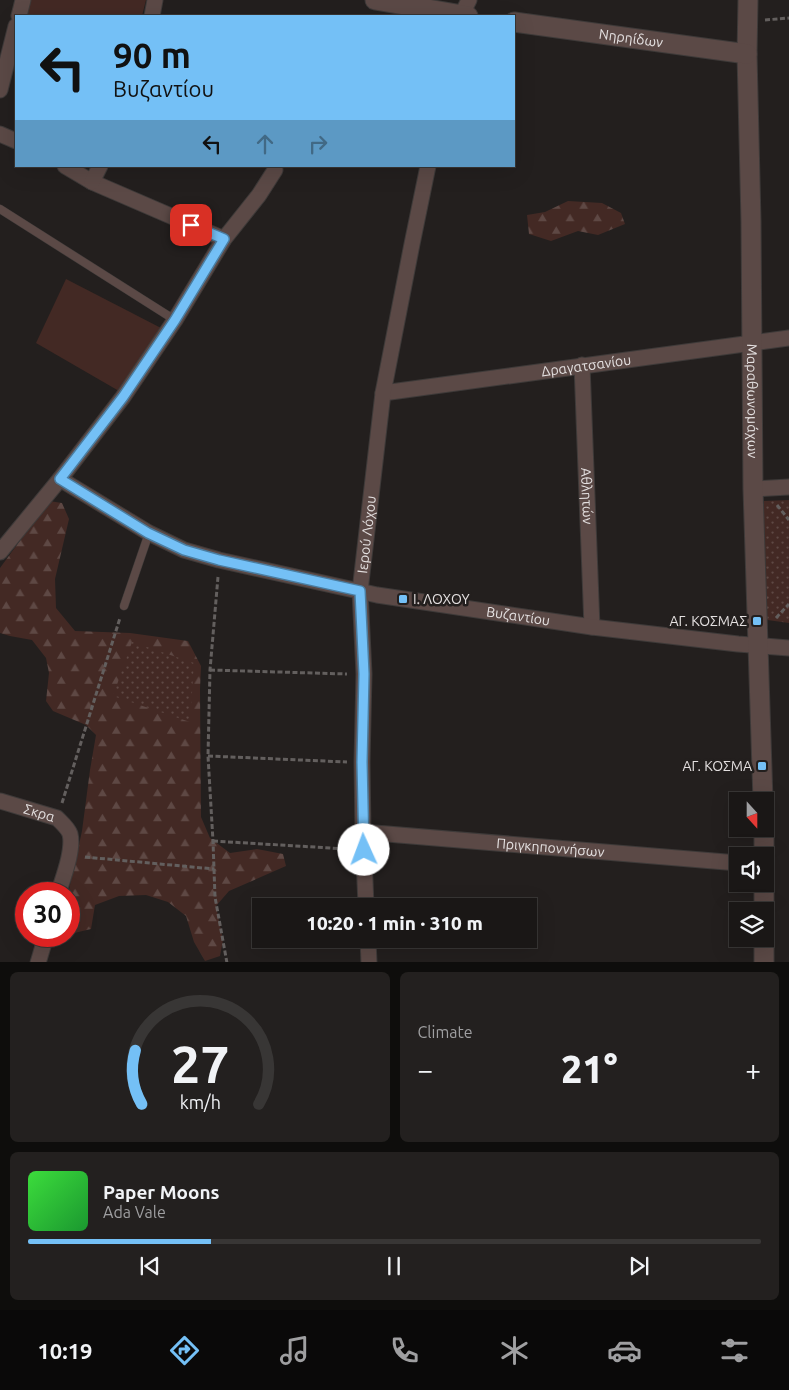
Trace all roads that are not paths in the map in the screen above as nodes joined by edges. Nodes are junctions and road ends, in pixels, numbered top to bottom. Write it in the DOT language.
graph roads {
  1 [pos="23,0"];
  2 [pos="155,0"];
  3 [pos="375,0"];
  4 [pos="748,0"];
  5 [pos="465,12"];
  6 [pos="19,15"];
  7 [pos="152,15"];
  8 [pos="515,22"];
  9 [pos="15,30"];
  10 [pos="747,54"];
  11 [pos="0,90"];
  12 [pos="0,134"];
  13 [pos="15,141"];
  14 [pos="66,167"];
  15 [pos="100,167"];
  16 [pos="428,167"];
  17 [pos="275,170"];
  18 [pos="92,182"];
  19 [pos="0,209"];
  20 [pos="224,239"];
  21 [pos="175,320"];
  22 [pos="789,338"];
  23 [pos="752,343"];
  24 [pos="582,365"];
  25 [pos="383,393"];
  26 [pos="60,479"];
  27 [pos="789,487"];
  28 [pos="753,489"];
  29 [pos="148,533"];
  30 [pos="0,552"];
  31 [pos="360,591"];
  32 [pos="124,606"];
  33 [pos="592,626"];
  34 [pos="758,645"];
  35 [pos="789,648"];
  36 [pos="763,792"];
  37 [pos="0,801"];
  38 [pos="363,832"];
  39 [pos="729,862"];
  40 [pos="61,882"];
  41 [pos="366,898"];
  42 [pos="43,947"];
  43 [pos="764,947"];
  44 [pos="368,948"];
  45 [pos="38,962"];
  46 [pos="369,962"];
  47 [pos="764,962"];
  1 -- 6 [label="street"];
  2 -- 7 [label="street"];
  3 -- 5 [label="street"];
  4 -- 10 [label="street, Μαραθωνομάχων"];
  8 -- 10 [label="street, Νηρηίδων"];
  9 -- 11 [label="street"];
  10 -- 23 [label="street, Μαραθωνομάχων"];
  12 -- 13 [label="street"];
  14 -- 18 [label="street"];
  15 -- 18 [label="street"];
  16 -- 25 [label="street, Ιερού Λόχου"];
  17 -- 20 [label="street"];
  18 -- 20 [label="street"];
  19 -- 21 [label="lane"];
  20 -- 21 [label="street"];
  21 -- 26 [label="street"];
  22 -- 23 [label="street, Δραγατσανίου"];
  23 -- 24 [label="street, Δραγατσανίου"];
  23 -- 28 [label="street, Μαραθωνομάχων"];
  24 -- 25 [label="street, Δραγατσανίου"];
  24 -- 33 [label="street, Αθλητών"];
  25 -- 31 [label="street, Ιερού Λόχου"];
  26 -- 29 [label="street, Βυζαντίου"];
  26 -- 30 [label="street"];
  27 -- 28 [label="street"];
  28 -- 34 [label="street, Μαραθωνομάχων"];
  29 -- 31 [label="street, Βυζαντίου"];
  29 -- 32 [label="lane"];
  31 -- 33 [label="street, Βυζαντίου"];
  31 -- 38 [label="street, Ιερού Λόχου"];
  33 -- 34 [label="street, Βυζαντίου"];
  34 -- 35 [label="street, Βυζαντίου"];
  34 -- 36 [label="street, Μαραθωνομάχων"];
  37 -- 40 [label="street, Σκρα"];
  38 -- 39 [label="street, Πριγκηποννήσων"];
  38 -- 41 [label="street, Ιερού Λόχου"];
  42 -- 45 [label="street"];
  43 -- 47 [label="street"];
  44 -- 46 [label="street"];
}
